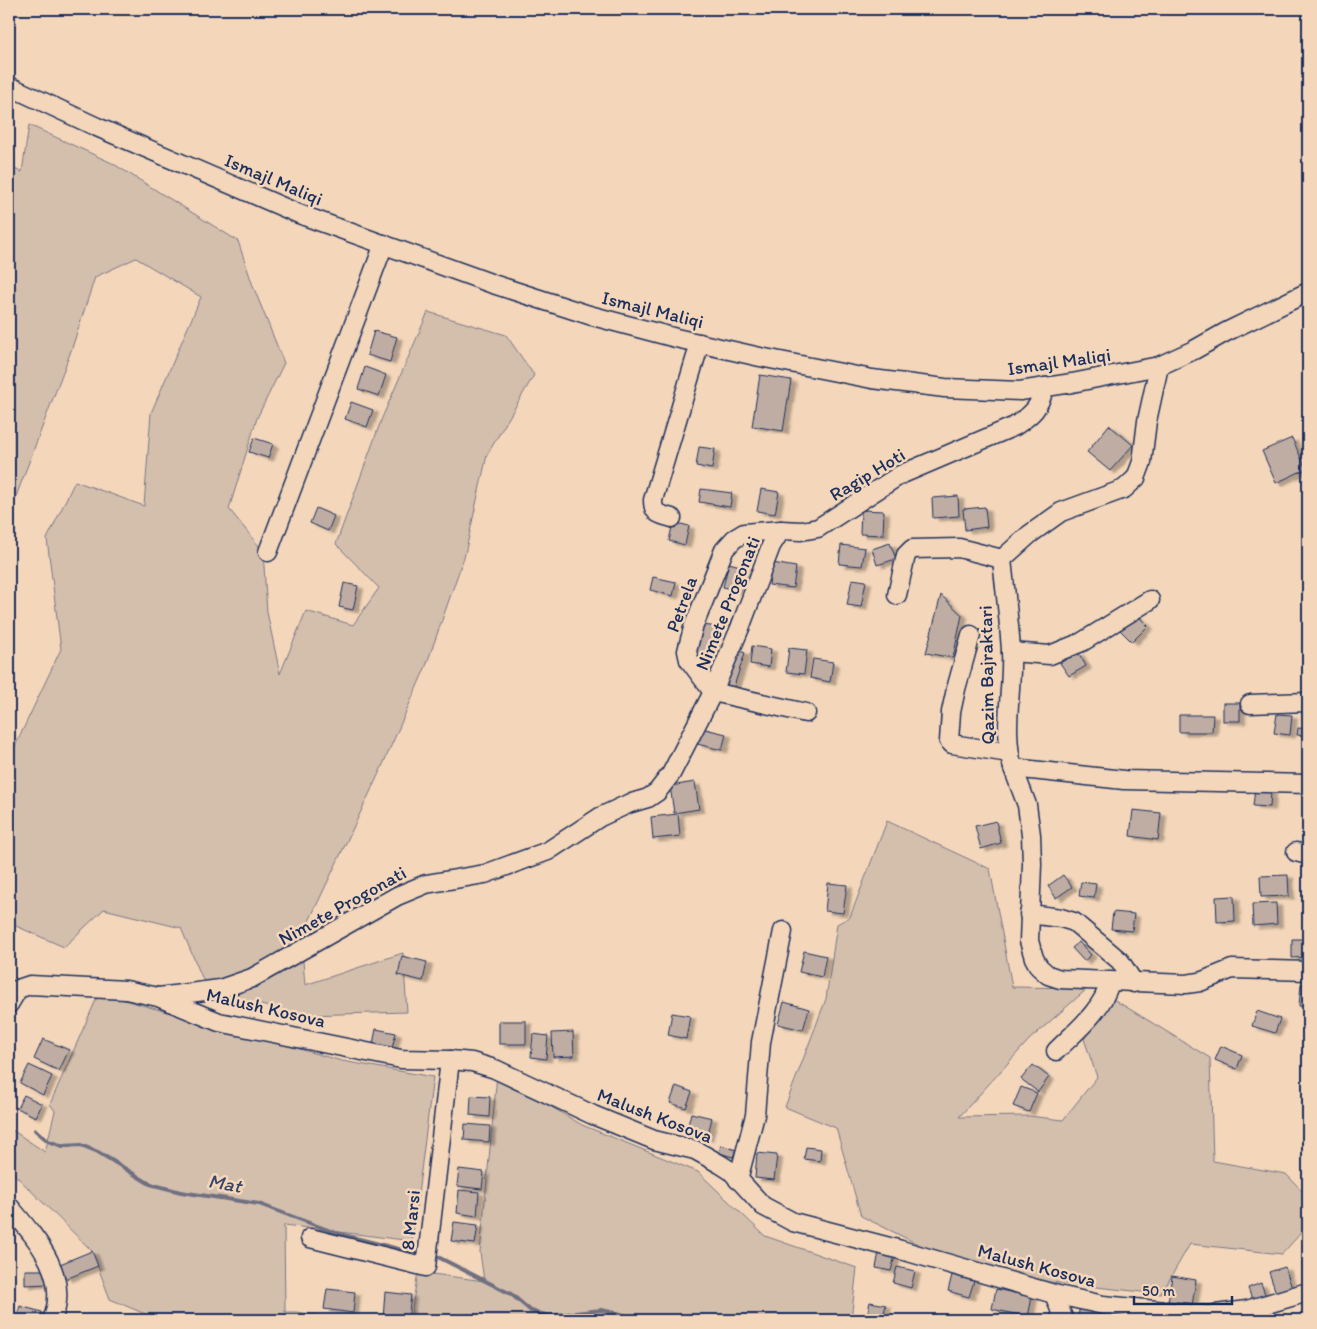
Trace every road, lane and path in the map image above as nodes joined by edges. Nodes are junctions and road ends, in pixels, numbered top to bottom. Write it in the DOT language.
graph roads {
  1 [pos="9,86"];
  2 [pos="384,244"];
  3 [pos="1308,292"];
  4 [pos="700,343"];
  5 [pos="1158,366"];
  6 [pos="1045,387"];
  7 [pos="672,518"];
  8 [pos="781,530"];
  9 [pos="744,532"];
  10 [pos="268,552"];
  11 [pos="1002,559"];
  12 [pos="897,595"];
  13 [pos="1150,600"];
  14 [pos="971,635"];
  15 [pos="1011,652"];
  16 [pos="713,692"];
  17 [pos="1308,702"];
  18 [pos="1250,704"];
  19 [pos="806,713"];
  20 [pos="1011,761"];
  21 [pos="1308,784"];
  22 [pos="1029,914"];
  23 [pos="783,931"];
  24 [pos="1308,971"];
  25 [pos="1110,982"];
  26 [pos="1134,983"];
  27 [pos="158,997"];
  28 [pos="9,1004"];
  29 [pos="1056,1051"];
  30 [pos="450,1060"];
  31 [pos="738,1180"];
  32 [pos="9,1206"];
  33 [pos="310,1238"];
  34 [pos="1308,1292"];
  35 [pos="1054,1294"];
  36 [pos="52,1320"];
  37 [pos="1064,1320"];
  1 -- 2 [label="street, Ismajl Maliqi"];
  2 -- 4 [label="street, Ismajl Maliqi"];
  2 -- 10 [label="street"];
  3 -- 5 [label="street, Ismajl Maliqi"];
  4 -- 6 [label="street, Ismajl Maliqi"];
  4 -- 7 [label="street"];
  5 -- 6 [label="street, Ismajl Maliqi"];
  5 -- 11 [label="street"];
  6 -- 8 [label="street, Ragip Hoti"];
  8 -- 9 [label="street, Ragip Hoti"];
  8 -- 16 [label="street, Nimete Progonati"];
  9 -- 16 [label="street, Petrela"];
  11 -- 12 [label="street"];
  11 -- 15 [label="street, Qazim Bajraktari"];
  13 -- 15 [label="street"];
  14 -- 20 [label="street"];
  15 -- 20 [label="street, Qazim Bajraktari"];
  16 -- 19 [label="street, Nimete Progonati"];
  16 -- 27 [label="street, Nimete Progonati"];
  17 -- 18 [label="street"];
  20 -- 21 [label="street, Qazim Bajraktari"];
  20 -- 22 [label="street"];
  22 -- 25 [label="street"];
  22 -- 26 [label="street"];
  23 -- 31 [label="street"];
  24 -- 26 [label="street"];
  25 -- 26 [label="street"];
  25 -- 29 [label="street"];
  27 -- 28 [label="street, Malush Kosova"];
  27 -- 30 [label="street, Malush Kosova"];
  30 -- 31 [label="street, Malush Kosova"];
  30 -- 33 [label="street, 8 Marsi"];
  31 -- 35 [label="street, Malush Kosova"];
  32 -- 36 [label="street"];
  34 -- 35 [label="street, Malush Kosova"];
  35 -- 37 [label="street"];
}
